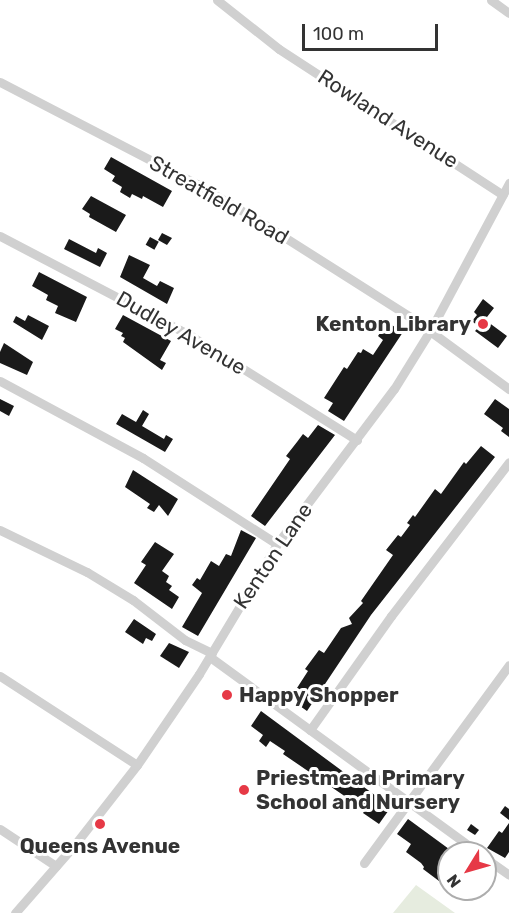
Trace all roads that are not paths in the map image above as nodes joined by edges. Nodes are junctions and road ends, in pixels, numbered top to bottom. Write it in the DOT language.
graph roads {
  1 [pos="217,0"];
  2 [pos="491,0"];
  3 [pos="509,13"];
  4 [pos="0,82"];
  5 [pos="509,183"];
  6 [pos="503,195"];
  7 [pos="0,236"];
  8 [pos="430,331"];
  9 [pos="0,381"];
  10 [pos="509,388"];
  11 [pos="357,440"];
  12 [pos="509,462"];
  13 [pos="0,530"];
  14 [pos="277,544"];
  15 [pos="211,655"];
  16 [pos="509,665"];
  17 [pos="0,676"];
  18 [pos="310,730"];
  19 [pos="137,765"];
  20 [pos="410,803"];
  21 [pos="0,829"];
  22 [pos="462,841"];
  23 [pos="364,863"];
  24 [pos="56,866"];
  25 [pos="15,913"];
  1 -- 6 [label="street, Rowland Avenue"];
  2 -- 3 [label="street"];
  4 -- 8 [label="street, Streatfield Road"];
  5 -- 6 [label="street, Kenton Lane"];
  6 -- 8 [label="street, Kenton Lane"];
  7 -- 11 [label="street, Dudley Avenue"];
  8 -- 10 [label="street, Streatfield Road"];
  8 -- 11 [label="street, Kenton Lane"];
  9 -- 14 [label="street"];
  11 -- 14 [label="street, Kenton Lane"];
  12 -- 18 [label="street"];
  13 -- 15 [label="street"];
  14 -- 15 [label="street, Kenton Lane"];
  15 -- 18 [label="street"];
  15 -- 19 [label="street, Kenton Lane"];
  16 -- 20 [label="street"];
  17 -- 19 [label="street"];
  18 -- 20 [label="street"];
  19 -- 24 [label="street, Kenton Lane"];
  20 -- 22 [label="street"];
  20 -- 23 [label="street"];
  21 -- 24 [label="street"];
  24 -- 25 [label="street, Kenton Lane"];
}
